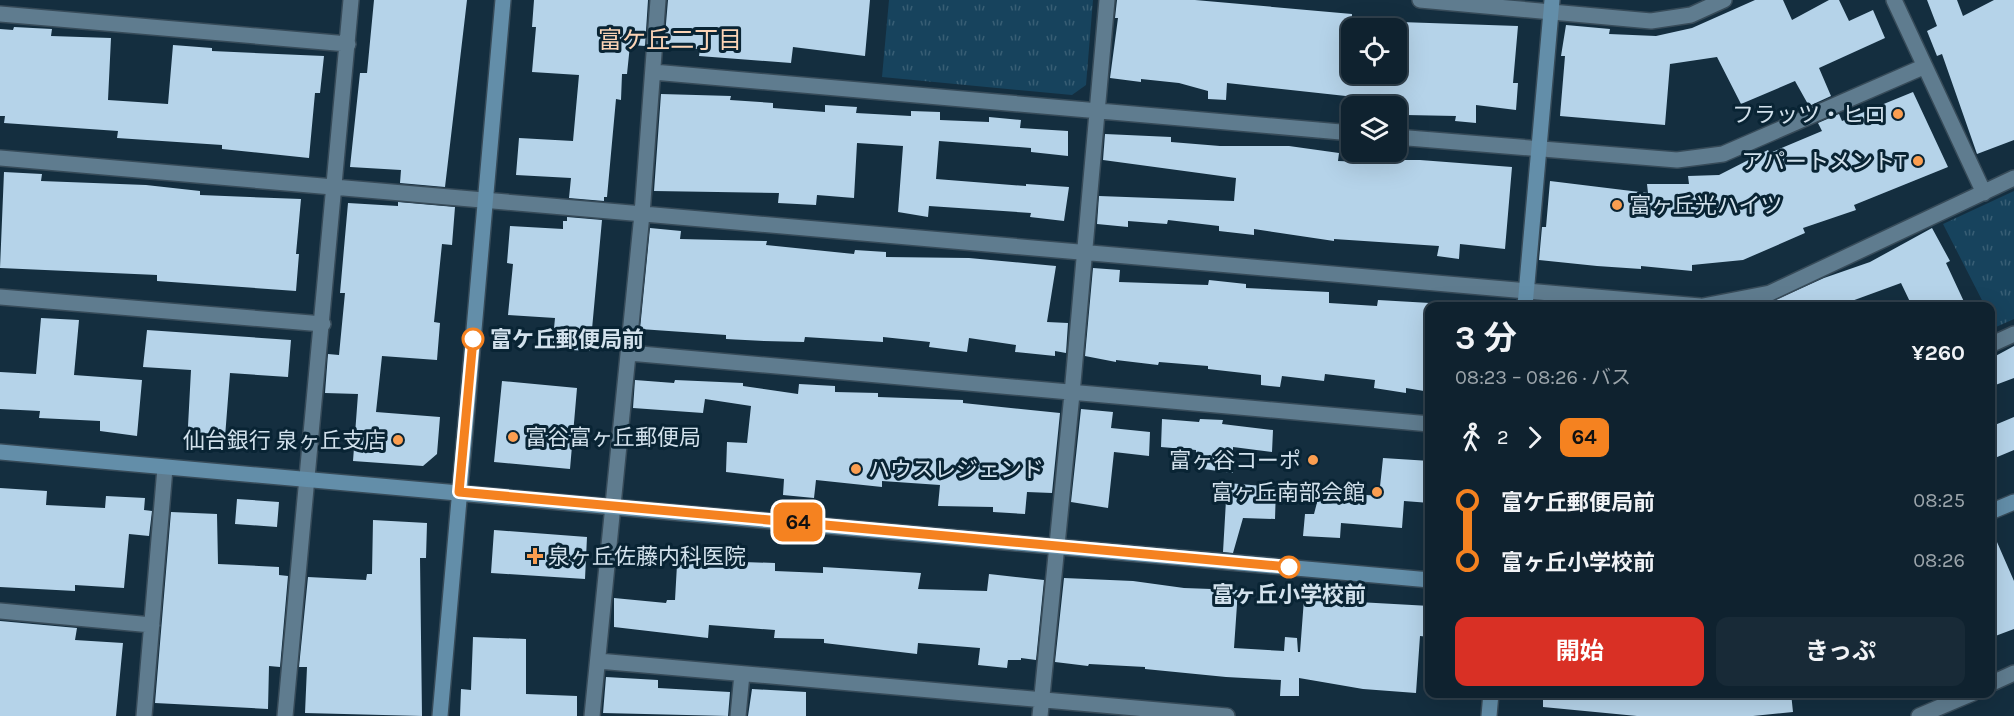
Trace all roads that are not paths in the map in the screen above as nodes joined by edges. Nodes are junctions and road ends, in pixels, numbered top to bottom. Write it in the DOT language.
graph roads {
  1 [pos="351,0"];
  2 [pos="503,0"];
  3 [pos="658,0"];
  4 [pos="1107,0"];
  5 [pos="1420,0"];
  6 [pos="1724,0"];
  7 [pos="1894,0"];
  8 [pos="1551,6"];
  9 [pos="0,14"];
  10 [pos="348,44"];
  11 [pos="1923,67"];
  12 [pos="653,72"];
  13 [pos="1099,112"];
  14 [pos="1341,133"];
  15 [pos="1407,138"];
  16 [pos="1539,149"];
  17 [pos="0,158"];
  18 [pos="2014,178"];
  19 [pos="336,187"];
  20 [pos="1984,193"];
  21 [pos="485,200"];
  22 [pos="642,214"];
  23 [pos="1084,251"];
  24 [pos="0,297"];
  25 [pos="1526,299"];
  26 [pos="1773,300"];
  27 [pos="1601,302"];
  28 [pos="1749,302"];
  29 [pos="323,324"];
  30 [pos="2014,334"];
  31 [pos="1995,343"];
  32 [pos="629,353"];
  33 [pos="1072,394"];
  34 [pos="1425,424"];
  35 [pos="0,452"];
  36 [pos="165,468"];
  37 [pos="308,481"];
  38 [pos="459,492"];
  39 [pos="2014,502"];
  40 [pos="612,506"];
  41 [pos="1995,510"];
  42 [pos="1056,546"];
  43 [pos="1425,580"];
  44 [pos="0,611"];
  45 [pos="152,625"];
  46 [pos="598,661"];
  47 [pos="2014,673"];
  48 [pos="742,674"];
  49 [pos="1995,682"];
  50 [pos="1041,698"];
  51 [pos="1491,698"];
  52 [pos="1950,698"];
  53 [pos="144,716"];
  54 [pos="285,716"];
  55 [pos="440,716"];
  56 [pos="592,716"];
  57 [pos="738,716"];
  58 [pos="1040,716"];
  59 [pos="1227,716"];
  60 [pos="1490,716"];
  61 [pos="1919,716"];
  1 -- 10 [label="street"];
  2 -- 21 [label="street"];
  3 -- 12 [label="street"];
  4 -- 13 [label="street"];
  5 -- 8 [label="street"];
  6 -- 8 [label="street"];
  7 -- 11 [label="street"];
  8 -- 16 [label="street"];
  9 -- 10 [label="street"];
  10 -- 19 [label="street"];
  11 -- 16 [label="street"];
  11 -- 20 [label="street"];
  12 -- 13 [label="street"];
  12 -- 22 [label="street"];
  13 -- 14 [label="street"];
  13 -- 23 [label="street"];
  15 -- 16 [label="street"];
  16 -- 25 [label="street"];
  17 -- 19 [label="street"];
  18 -- 20 [label="street"];
  19 -- 21 [label="street"];
  19 -- 29 [label="street"];
  20 -- 26 [label="street"];
  21 -- 22 [label="street"];
  21 -- 38 [label="street"];
  22 -- 23 [label="street"];
  22 -- 32 [label="street"];
  23 -- 25 [label="street"];
  23 -- 33 [label="street"];
  24 -- 29 [label="street"];
  25 -- 27 [label="street"];
  26 -- 28 [label="street"];
  29 -- 37 [label="street"];
  30 -- 31 [label="street"];
  32 -- 33 [label="street"];
  32 -- 40 [label="street"];
  33 -- 34 [label="street"];
  33 -- 42 [label="street"];
  35 -- 36 [label="street"];
  36 -- 37 [label="street"];
  36 -- 45 [label="street"];
  37 -- 38 [label="street"];
  37 -- 54 [label="street"];
  38 -- 40 [label="street"];
  38 -- 55 [label="street"];
  39 -- 41 [label="street"];
  40 -- 42 [label="street"];
  40 -- 46 [label="street"];
  42 -- 43 [label="street"];
  42 -- 50 [label="street"];
  44 -- 45 [label="street"];
  45 -- 53 [label="street"];
  46 -- 48 [label="street"];
  46 -- 56 [label="street"];
  47 -- 49 [label="street"];
  48 -- 50 [label="street"];
  48 -- 57 [label="street"];
  50 -- 58 [label="street"];
  50 -- 59 [label="street"];
  51 -- 60 [label="street"];
  52 -- 61 [label="street"];
}
